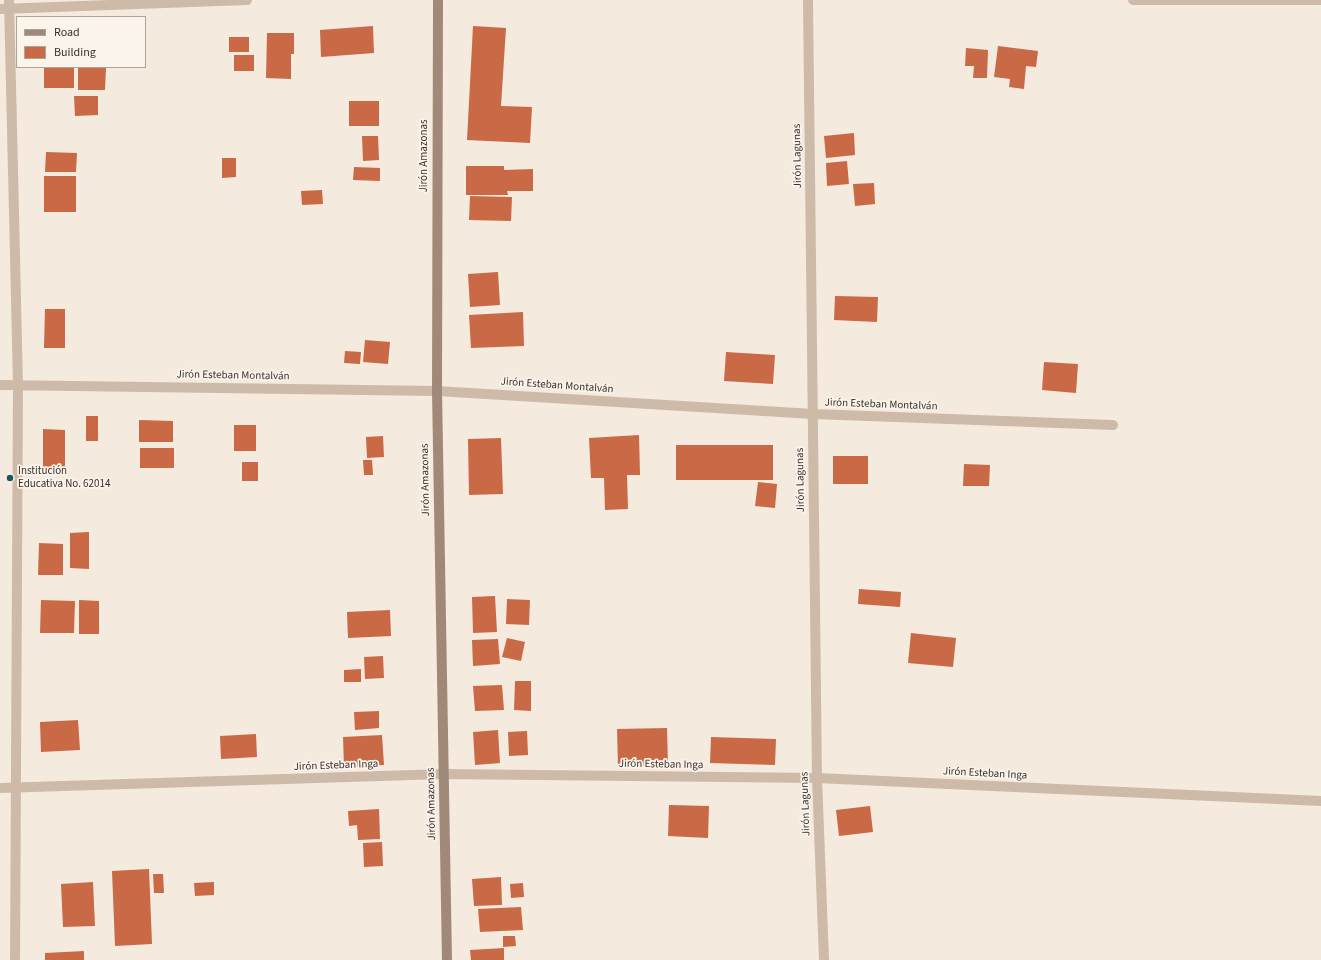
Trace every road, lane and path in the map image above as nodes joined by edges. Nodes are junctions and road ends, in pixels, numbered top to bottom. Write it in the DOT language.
graph roads {
  1 [pos="247,0"];
  2 [pos="438,0"];
  3 [pos="808,0"];
  4 [pos="1133,0"];
  5 [pos="1321,0"];
  6 [pos="6,6"];
  7 [pos="0,386"];
  8 [pos="18,386"];
  9 [pos="437,391"];
  10 [pos="813,414"];
  11 [pos="1113,425"];
  12 [pos="444,774"];
  13 [pos="817,778"];
  14 [pos="0,788"];
  15 [pos="15,788"];
  16 [pos="1321,801"];
  17 [pos="16,960"];
  18 [pos="447,960"];
  19 [pos="824,960"];
  1 -- 6 [label="street"];
  2 -- 9 [label="street, Jirón Amazonas"];
  3 -- 10 [label="street, Jirón Lagunas"];
  4 -- 5 [label="street"];
  6 -- 8 [label="street"];
  7 -- 8 [label="street, Jirón Esteban Montalván"];
  8 -- 9 [label="street, Jirón Esteban Montalván"];
  8 -- 15 [label="street"];
  9 -- 10 [label="street, Jirón Esteban Montalván"];
  9 -- 12 [label="street, Jirón Amazonas"];
  10 -- 11 [label="street, Jirón Esteban Montalván"];
  10 -- 13 [label="street, Jirón Lagunas"];
  12 -- 13 [label="street, Jirón Esteban Inga"];
  12 -- 15 [label="street, Jirón Esteban Inga"];
  12 -- 18 [label="street, Jirón Amazonas"];
  13 -- 16 [label="street, Jirón Esteban Inga"];
  13 -- 19 [label="street, Jirón Lagunas"];
  14 -- 15 [label="street, Jirón Esteban Inga"];
  15 -- 17 [label="street"];
}
